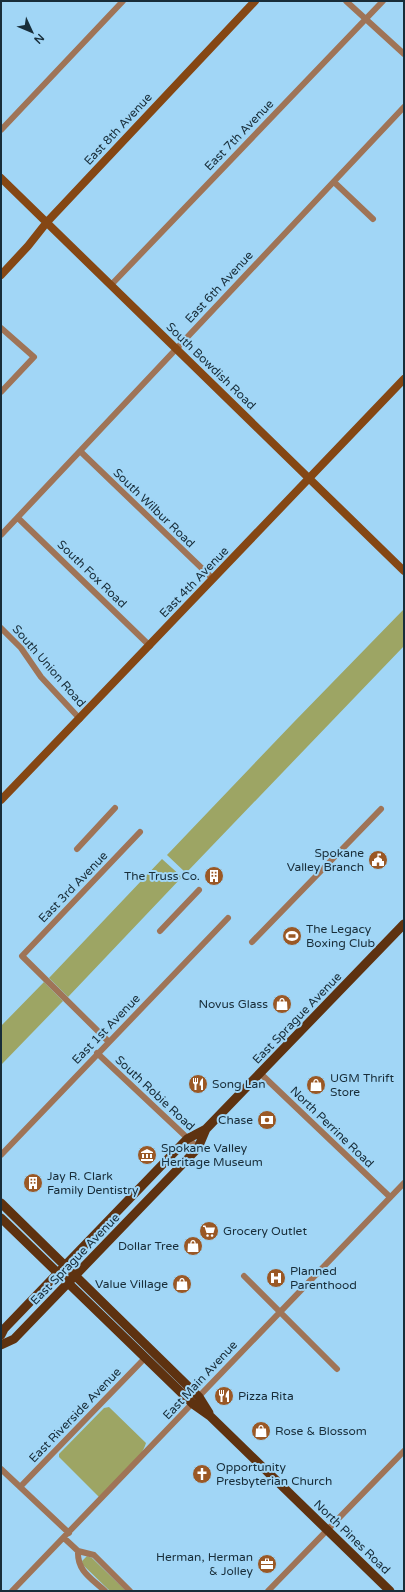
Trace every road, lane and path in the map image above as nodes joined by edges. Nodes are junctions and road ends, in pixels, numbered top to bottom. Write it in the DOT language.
graph roads {
  1 [pos="123,1"];
  2 [pos="255,1"];
  3 [pos="346,1"];
  4 [pos="384,1"];
  5 [pos="366,20"];
  6 [pos="404,54"];
  7 [pos="404,107"];
  8 [pos="1,130"];
  9 [pos="1,178"];
  10 [pos="334,182"];
  11 [pos="373,219"];
  12 [pos="47,222"];
  13 [pos="1,275"];
  14 [pos="111,285"];
  15 [pos="1,328"];
  16 [pos="176,349"];
  17 [pos="404,379"];
  18 [pos="1,392"];
  19 [pos="80,451"];
  20 [pos="309,478"];
  21 [pos="18,518"];
  22 [pos="1,535"];
  23 [pos="404,571"];
  24 [pos="213,580"];
  25 [pos="1,628"];
  26 [pos="150,646"];
  27 [pos="80,719"];
  28 [pos="1,800"];
  29 [pos="115,808"];
  30 [pos="381,810"];
  31 [pos="140,832"];
  32 [pos="77,849"];
  33 [pos="199,890"];
  34 [pos="228,918"];
  35 [pos="404,924"];
  36 [pos="160,931"];
  37 [pos="252,942"];
  38 [pos="22,956"];
  39 [pos="109,1042"];
  40 [pos="97,1053"];
  41 [pos="260,1074"];
  42 [pos="206,1129"];
  43 [pos="187,1138"];
  44 [pos="198,1148"];
  45 [pos="1,1155"];
  46 [pos="404,1183"];
  47 [pos="390,1197"];
  48 [pos="1,1203"];
  49 [pos="1,1218"];
  50 [pos="65,1266"];
  51 [pos="58,1273"];
  52 [pos="75,1276"];
  53 [pos="244,1276"];
  54 [pos="68,1283"];
  55 [pos="280,1312"];
  56 [pos="1,1335"];
  57 [pos="1,1345"];
  58 [pos="145,1358"];
  59 [pos="337,1369"];
  60 [pos="196,1401"];
  61 [pos="404,1451"];
  62 [pos="1,1469"];
  63 [pos="20,1487"];
  64 [pos="328,1530"];
  65 [pos="66,1535"];
  66 [pos="78,1551"];
  67 [pos="12,1591"];
  68 [pos="104,1591"];
  69 [pos="130,1591"];
  70 [pos="268,1591"];
  71 [pos="390,1591"];
  1 -- 8 [label="street"];
  2 -- 12 [label="street, East 8th Avenue"];
  3 -- 5 [label="street"];
  4 -- 5 [label="street, East 7th Avenue"];
  5 -- 6 [label="street"];
  5 -- 14 [label="street, East 7th Avenue"];
  7 -- 10 [label="street, East 6th Avenue"];
  9 -- 12 [label="street, South Bowdish Road"];
  10 -- 11 [label="street"];
  10 -- 16 [label="street, East 6th Avenue"];
  12 -- 13 [label="street, East 8th Avenue"];
  12 -- 14 [label="street, South Bowdish Road"];
  14 -- 16 [label="street, South Bowdish Road"];
  15 -- 18 [label="street"];
  16 -- 19 [label="street, East 6th Avenue"];
  16 -- 20 [label="street, South Bowdish Road"];
  17 -- 20 [label="street, East 4th Avenue"];
  19 -- 21 [label="street, East 6th Avenue"];
  19 -- 24 [label="street, South Wilbur Road"];
  20 -- 23 [label="street, South Bowdish Road"];
  20 -- 24 [label="street, East 4th Avenue"];
  21 -- 22 [label="street, East 6th Avenue"];
  21 -- 26 [label="street, South Fox Road"];
  24 -- 26 [label="street, East 4th Avenue"];
  25 -- 27 [label="street, South Union Road"];
  26 -- 27 [label="street, East 4th Avenue"];
  27 -- 28 [label="street, East 4th Avenue"];
  29 -- 32 [label="street"];
  30 -- 37 [label="street"];
  31 -- 38 [label="street, East 3rd Avenue"];
  33 -- 36 [label="street"];
  34 -- 39 [label="street, East 1st Avenue"];
  35 -- 41 [label="main road, East Sprague Avenue"];
  38 -- 39 [label="street, South Robie Road"];
  39 -- 40 [label="street, East 1st Avenue"];
  40 -- 43 [label="street, South Robie Road"];
  40 -- 45 [label="street, East 1st Avenue"];
  41 -- 42 [label="main road, East Sprague Avenue"];
  41 -- 47 [label="street, North Perrine Road"];
  42 -- 43 [label="main road, East Sprague Avenue"];
  42 -- 44 [label="main road, East Sprague Avenue"];
  43 -- 44 [label="street, South Robie Road"];
  43 -- 50 [label="main road, East Sprague Avenue"];
  44 -- 52 [label="main road, East Sprague Avenue"];
  46 -- 47 [label="street, East Main Avenue"];
  47 -- 55 [label="street, East Main Avenue"];
  48 -- 50 [label="main road, North Pines Road"];
  49 -- 51 [label="main road, North Pines Road"];
  50 -- 51 [label="main road, East Sprague Avenue"];
  50 -- 52 [label="main road, North Pines Road"];
  51 -- 54 [label="main road, North Pines Road"];
  51 -- 56 [label="main road, East Sprague Avenue"];
  52 -- 54 [label="main road, East Sprague Avenue"];
  52 -- 60 [label="main road, North Pines Road"];
  53 -- 55 [label="street"];
  54 -- 57 [label="main road, East Sprague Avenue"];
  54 -- 58 [label="main road, North Pines Road"];
  55 -- 59 [label="street"];
  55 -- 60 [label="street, East Main Avenue"];
  58 -- 60 [label="main road, North Pines Road"];
  58 -- 63 [label="street, East Riverside Avenue"];
  60 -- 64 [label="main road, North Pines Road"];
  60 -- 65 [label="street, East Main Avenue"];
  61 -- 64 [label="street"];
  62 -- 63 [label="street"];
  63 -- 65 [label="street"];
  64 -- 70 [label="street"];
  64 -- 71 [label="main road, North Pines Road"];
  65 -- 66 [label="street"];
  65 -- 67 [label="street, East Main Avenue"];
  66 -- 68 [label="street"];
  66 -- 69 [label="street"];
}
